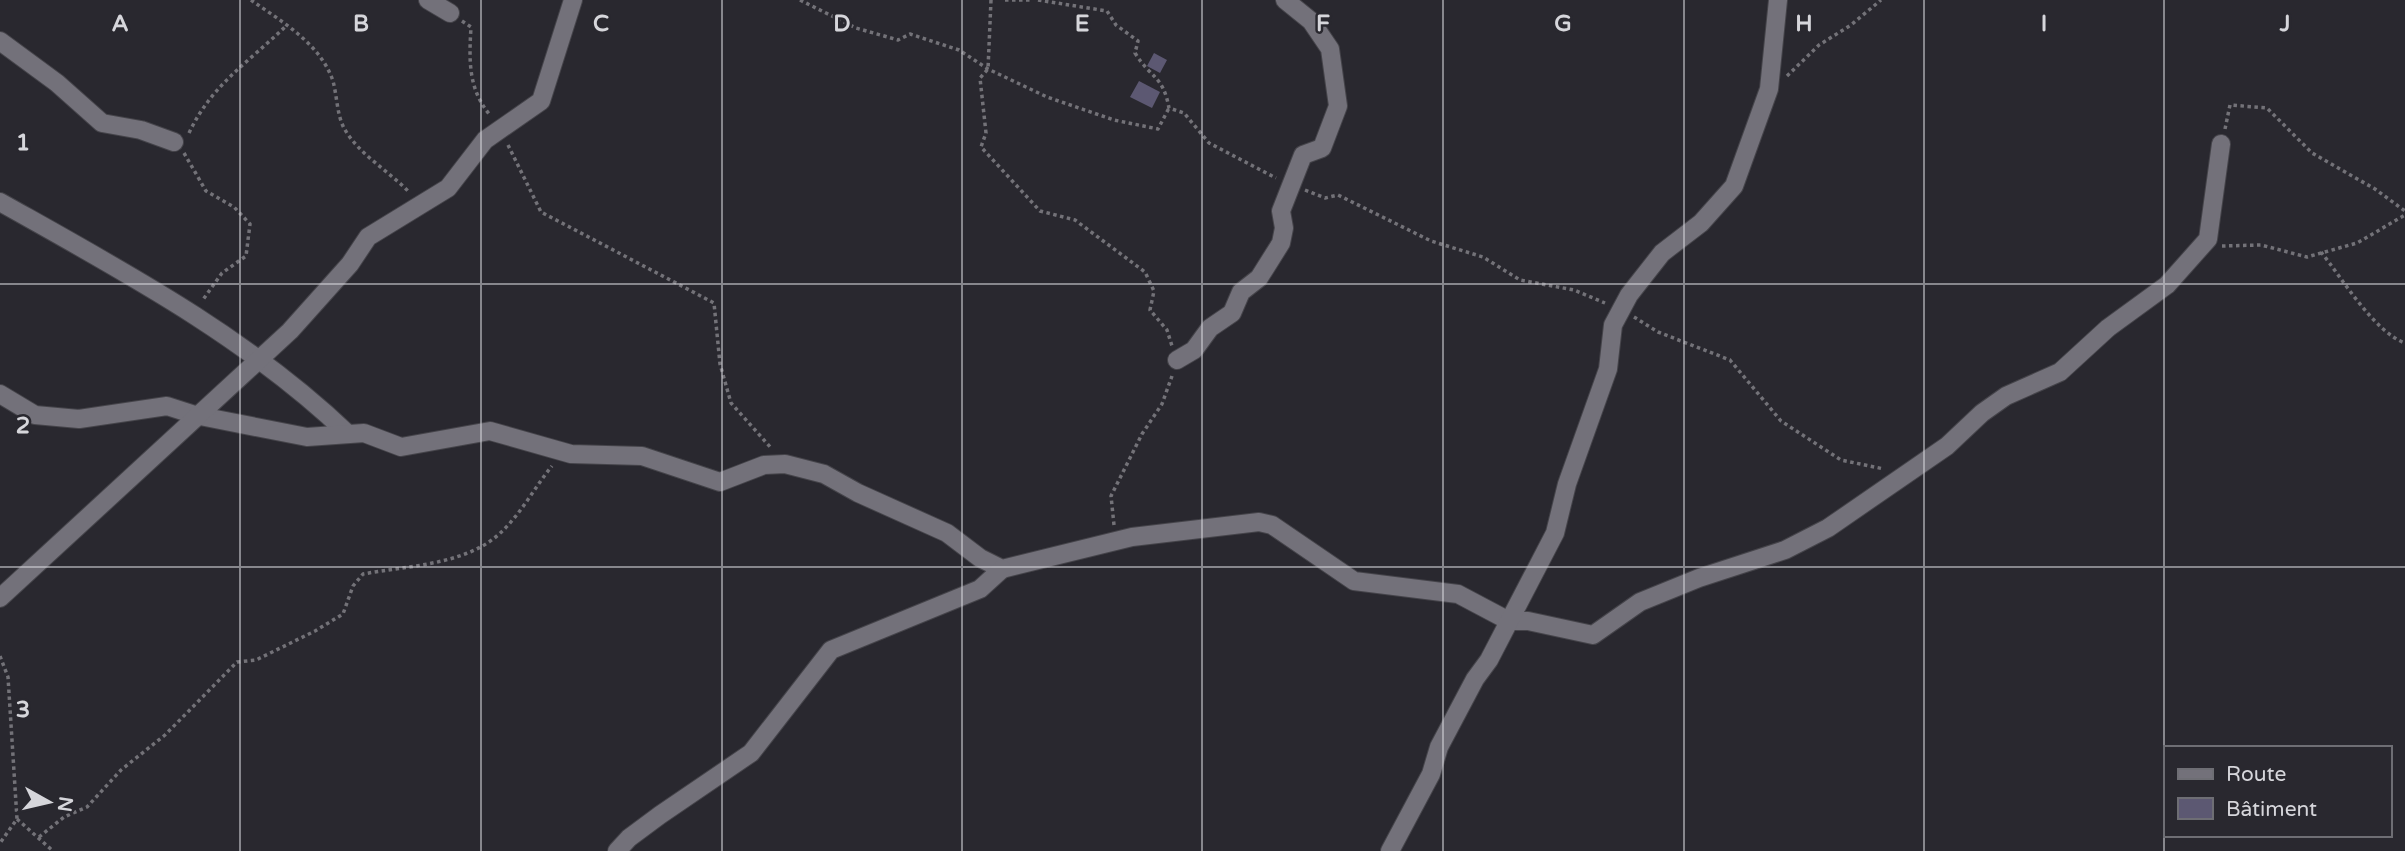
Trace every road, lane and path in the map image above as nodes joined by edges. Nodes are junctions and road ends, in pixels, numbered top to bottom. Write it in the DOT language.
graph roads {
  1 [pos="251,0"];
  2 [pos="428,0"];
  3 [pos="573,0"];
  4 [pos="800,0"];
  5 [pos="991,0"];
  6 [pos="1005,0"];
  7 [pos="1030,0"];
  8 [pos="1038,0"];
  9 [pos="1285,0"];
  10 [pos="1778,0"];
  11 [pos="1881,0"];
  12 [pos="1063,2"];
  13 [pos="450,13"];
  14 [pos="287,25"];
  15 [pos="0,41"];
  16 [pos="988,69"];
  17 [pos="1769,89"];
  18 [pos="1169,108"];
  19 [pos="501,127"];
  20 [pos="174,142"];
  21 [pos="2221,144"];
  22 [pos="1291,185"];
  23 [pos="0,202"];
  24 [pos="420,204"];
  25 [pos="2405,213"];
  26 [pos="2208,239"];
  27 [pos="2322,252"];
  28 [pos="192,314"];
  29 [pos="2405,343"];
  30 [pos="258,359"];
  31 [pos="1177,360"];
  32 [pos="0,394"];
  33 [pos="195,415"];
  34 [pos="348,433"];
  35 [pos="571,454"];
  36 [pos="785,464"];
  37 [pos="1116,541"];
  38 [pos="1002,569"];
  39 [pos="0,598"];
  40 [pos="1508,621"];
  41 [pos="0,656"];
  42 [pos="17,819"];
  43 [pos="39,837"];
  44 [pos="0,844"];
  45 [pos="53,851"];
  46 [pos="617,851"];
  47 [pos="1390,851"];
  1 -- 14 [label="path"];
  2 -- 13 [label="street"];
  3 -- 19 [label="street"];
  4 -- 16 [label="path"];
  5 -- 16 [label="path"];
  6 -- 7 [label="path"];
  8 -- 12 [label="path"];
  9 -- 22 [label="street"];
  10 -- 17 [label="street"];
  11 -- 17 [label="path"];
  12 -- 18 [label="path"];
  13 -- 19 [label="path"];
  14 -- 20 [label="path"];
  14 -- 24 [label="path"];
  15 -- 20 [label="street"];
  16 -- 18 [label="path"];
  16 -- 31 [label="path"];
  17 -- 40 [label="street"];
  18 -- 22 [label="path"];
  19 -- 24 [label="street"];
  19 -- 36 [label="path"];
  20 -- 28 [label="path"];
  21 -- 25 [label="path"];
  21 -- 26 [label="street"];
  22 -- 31 [label="street"];
  23 -- 28 [label="street"];
  24 -- 30 [label="street"];
  25 -- 27 [label="path"];
  26 -- 27 [label="path"];
  26 -- 40 [label="street"];
  27 -- 29 [label="path"];
  28 -- 30 [label="street"];
  30 -- 33 [label="street"];
  30 -- 34 [label="street"];
  31 -- 37 [label="path"];
  32 -- 33 [label="street"];
  33 -- 34 [label="street"];
  33 -- 39 [label="street"];
  34 -- 35 [label="street"];
  35 -- 36 [label="street"];
  35 -- 43 [label="path"];
  36 -- 38 [label="street"];
  37 -- 38 [label="street"];
  37 -- 40 [label="street"];
  38 -- 46 [label="street"];
  40 -- 47 [label="street"];
  41 -- 42 [label="path"];
  42 -- 43 [label="path"];
  42 -- 44 [label="path"];
  43 -- 45 [label="path"];
}
